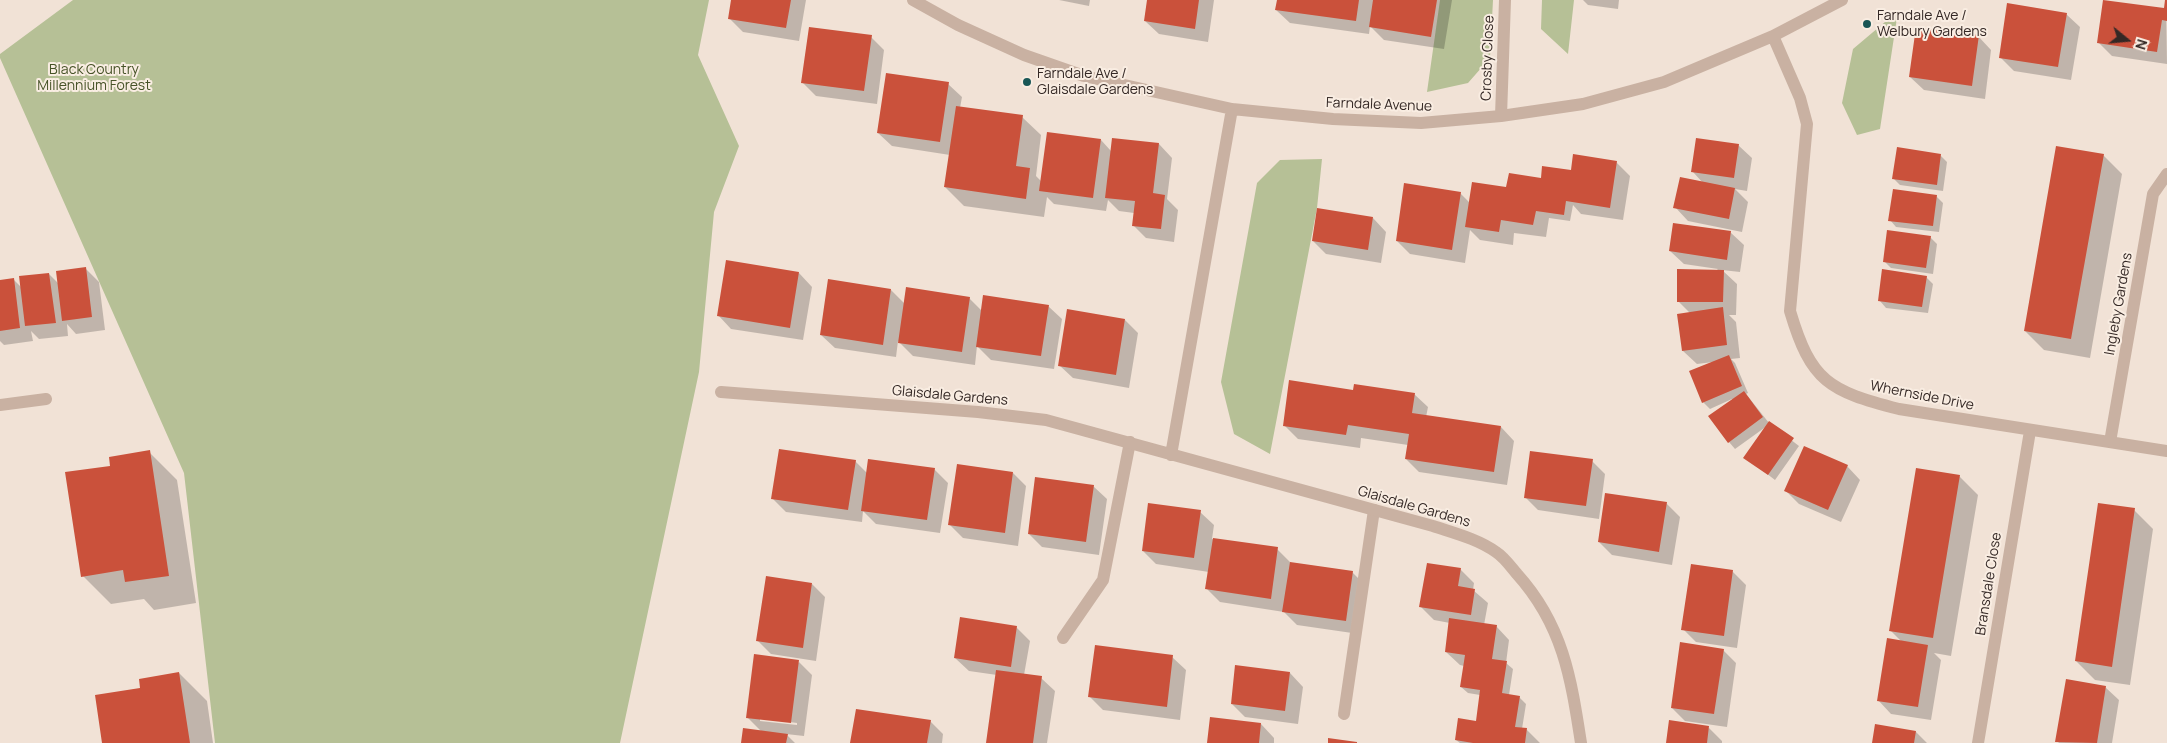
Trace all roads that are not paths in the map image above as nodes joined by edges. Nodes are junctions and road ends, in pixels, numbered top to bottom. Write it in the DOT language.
graph roads {
  1 [pos="913,0"];
  2 [pos="1505,0"];
  3 [pos="1841,0"];
  4 [pos="1773,36"];
  5 [pos="1232,109"];
  6 [pos="1501,116"];
  7 [pos="2167,174"];
  8 [pos="721,392"];
  9 [pos="46,399"];
  10 [pos="0,404"];
  11 [pos="2030,431"];
  12 [pos="1130,442"];
  13 [pos="2110,442"];
  14 [pos="2167,451"];
  15 [pos="1171,455"];
  16 [pos="1374,510"];
  17 [pos="1064,638"];
  18 [pos="1344,714"];
  19 [pos="1581,743"];
  20 [pos="1978,743"];
  1 -- 5 [label="street, Farndale Avenue"];
  2 -- 6 [label="street, Crosby Close"];
  3 -- 4 [label="street, Farndale Avenue"];
  4 -- 6 [label="street, Farndale Avenue"];
  4 -- 11 [label="street, Whernside Drive"];
  5 -- 6 [label="street, Farndale Avenue"];
  5 -- 15 [label="street"];
  7 -- 13 [label="street, Ingleby Gardens"];
  8 -- 12 [label="street, Glaisdale Gardens"];
  9 -- 10 [label="street"];
  11 -- 13 [label="street, Whernside Drive"];
  11 -- 20 [label="street, Bransdale Close"];
  12 -- 15 [label="street, Glaisdale Gardens"];
  12 -- 17 [label="street"];
  13 -- 14 [label="street, Whernside Drive"];
  15 -- 16 [label="street, Glaisdale Gardens"];
  16 -- 18 [label="street"];
  16 -- 19 [label="street, Glaisdale Gardens"];
}
